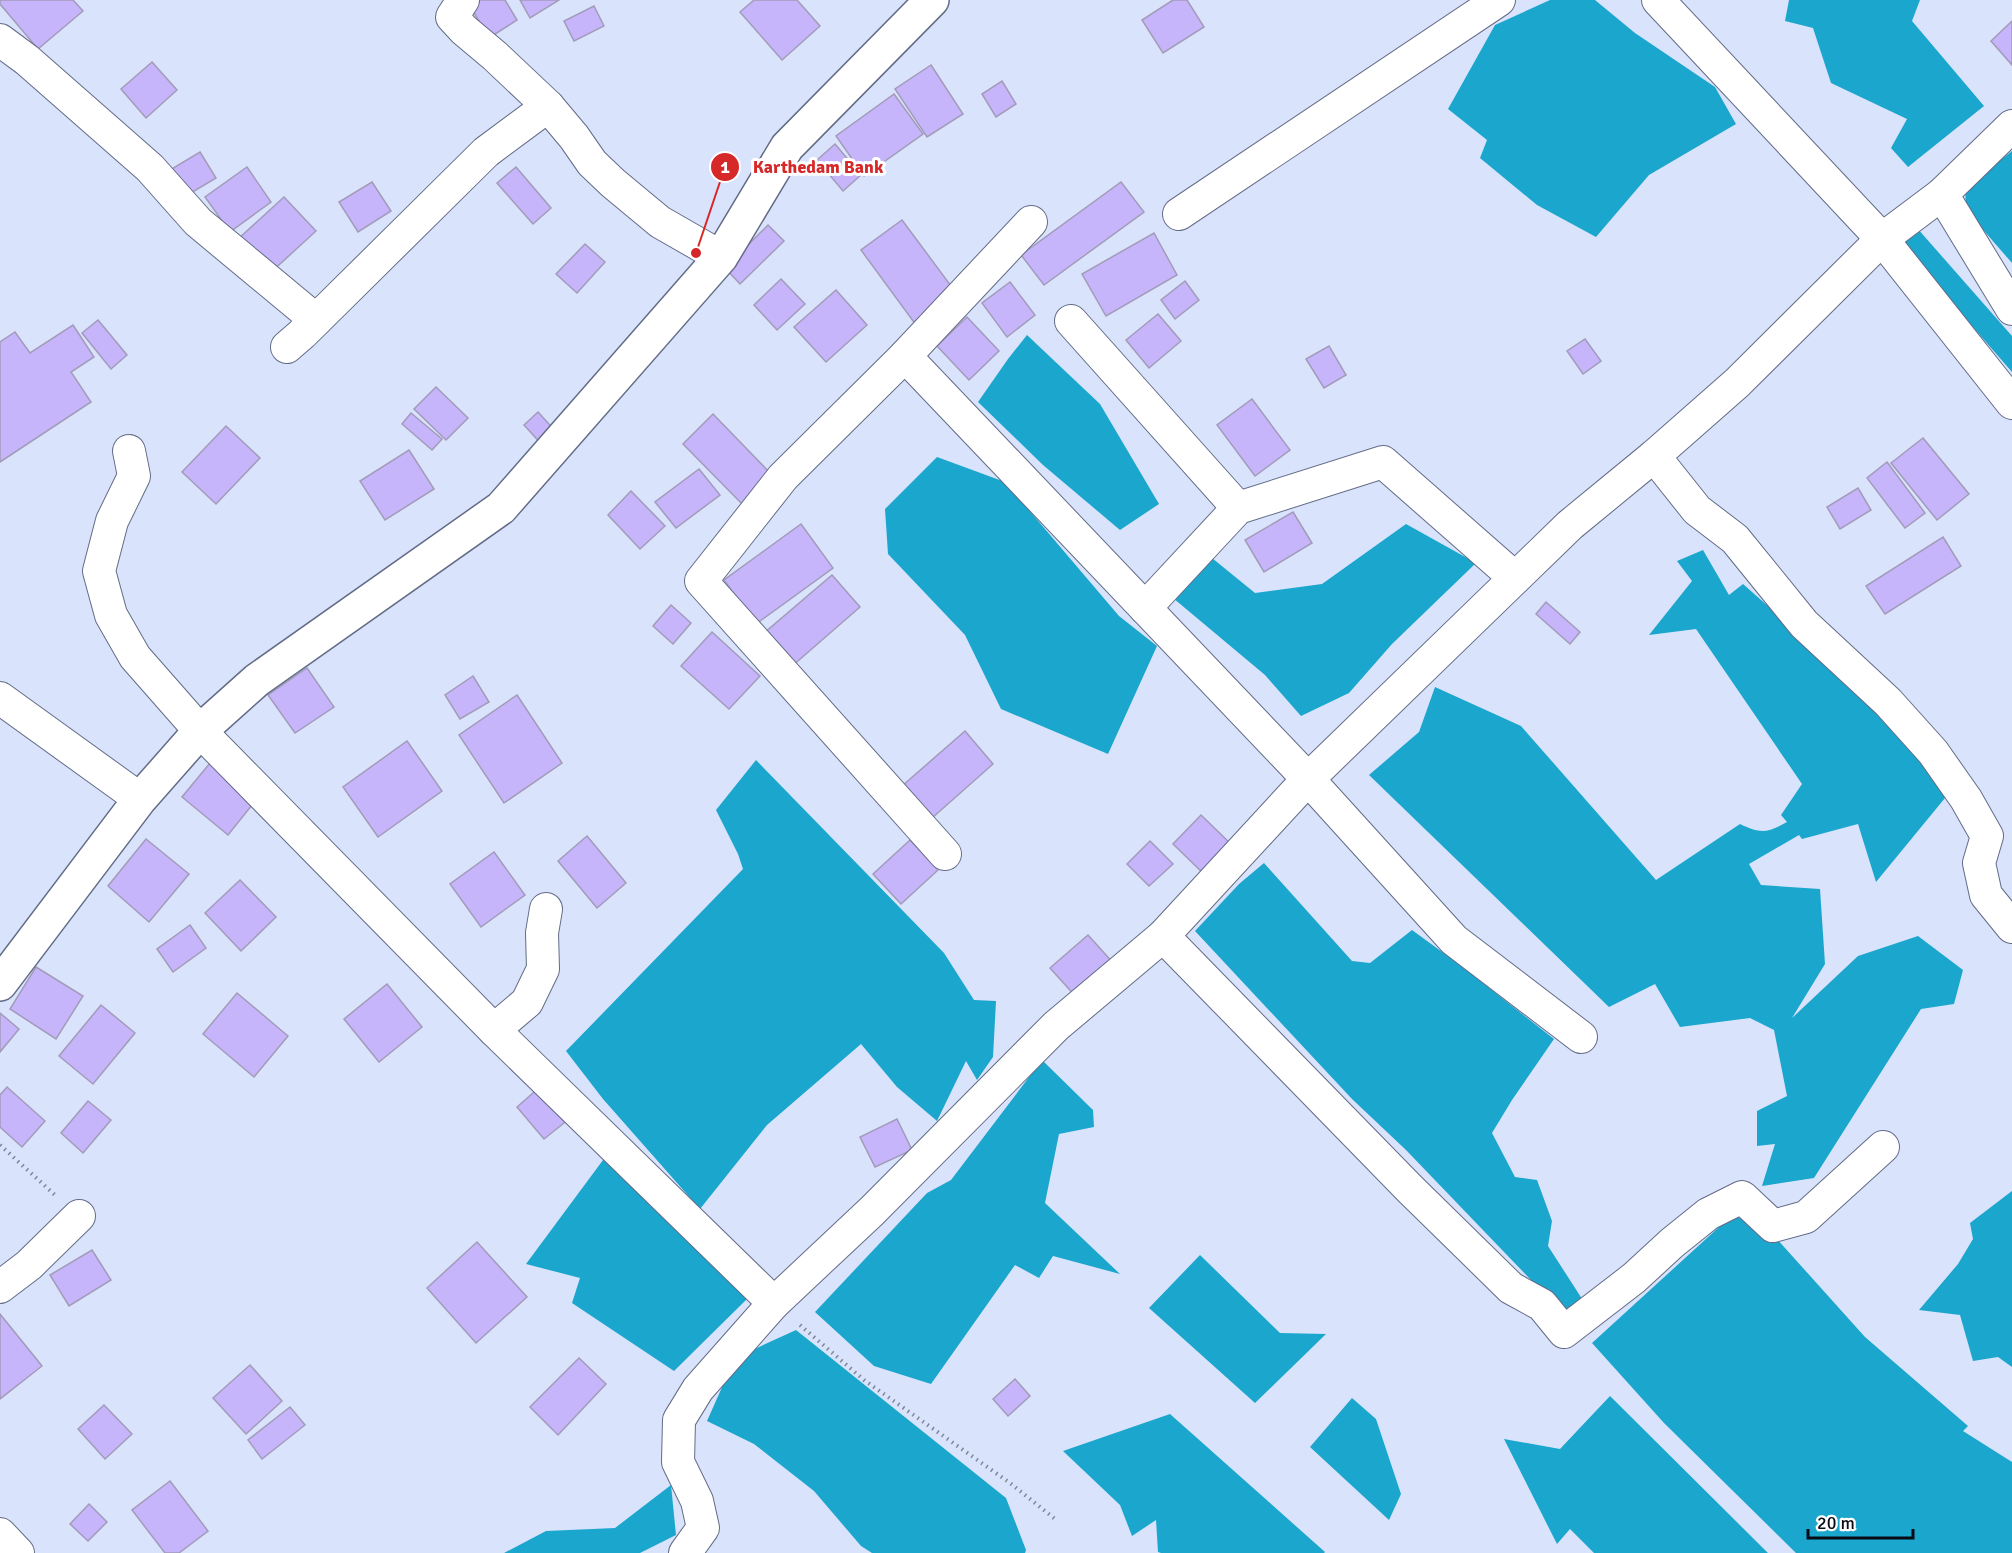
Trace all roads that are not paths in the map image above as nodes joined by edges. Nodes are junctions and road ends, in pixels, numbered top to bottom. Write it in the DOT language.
graph roads {
  1 [pos="463,0"];
  2 [pos="932,0"];
  3 [pos="1499,0"];
  4 [pos="1658,0"];
  5 [pos="0,40"];
  6 [pos="548,106"];
  7 [pos="2012,126"];
  8 [pos="1942,194"];
  9 [pos="1179,214"];
  10 [pos="1031,222"];
  11 [pos="1882,239"];
  12 [pos="721,257"];
  13 [pos="2012,309"];
  14 [pos="316,320"];
  15 [pos="1071,321"];
  16 [pos="287,347"];
  17 [pos="905,356"];
  18 [pos="2012,403"];
  19 [pos="129,450"];
  20 [pos="1654,456"];
  21 [pos="1238,508"];
  22 [pos="1515,578"];
  23 [pos="1145,608"];
  24 [pos="0,698"];
  25 [pos="200,731"];
  26 [pos="1308,779"];
  27 [pos="140,800"];
  28 [pos="945,854"];
  29 [pos="546,909"];
  30 [pos="2012,927"];
  31 [pos="1163,936"];
  32 [pos="0,984"];
  33 [pos="494,1030"];
  34 [pos="1581,1037"];
  35 [pos="1883,1147"];
  36 [pos="80,1216"];
  37 [pos="0,1287"];
  38 [pos="774,1303"];
  39 [pos="0,1534"];
  40 [pos="18,1553"];
  41 [pos="685,1553"];
  1 -- 6 [label="street"];
  2 -- 12 [label="main road"];
  3 -- 9 [label="street"];
  4 -- 11 [label="street"];
  5 -- 14 [label="street"];
  6 -- 12 [label="street"];
  6 -- 14 [label="street"];
  7 -- 8 [label="street"];
  8 -- 11 [label="street"];
  8 -- 13 [label="street"];
  10 -- 17 [label="street"];
  11 -- 18 [label="street"];
  11 -- 20 [label="street"];
  12 -- 25 [label="main road"];
  14 -- 16 [label="street"];
  15 -- 21 [label="street"];
  17 -- 23 [label="street"];
  17 -- 28 [label="street"];
  19 -- 25 [label="street"];
  20 -- 22 [label="street"];
  20 -- 30 [label="street"];
  21 -- 22 [label="street"];
  21 -- 23 [label="street"];
  22 -- 26 [label="street"];
  23 -- 26 [label="street"];
  24 -- 27 [label="street"];
  25 -- 27 [label="main road"];
  25 -- 33 [label="street"];
  26 -- 31 [label="street"];
  26 -- 34 [label="street"];
  27 -- 32 [label="main road"];
  29 -- 33 [label="street"];
  31 -- 35 [label="street"];
  31 -- 38 [label="street"];
  33 -- 38 [label="street"];
  36 -- 37 [label="street"];
  38 -- 41 [label="street"];
  39 -- 40 [label="street"];
}
